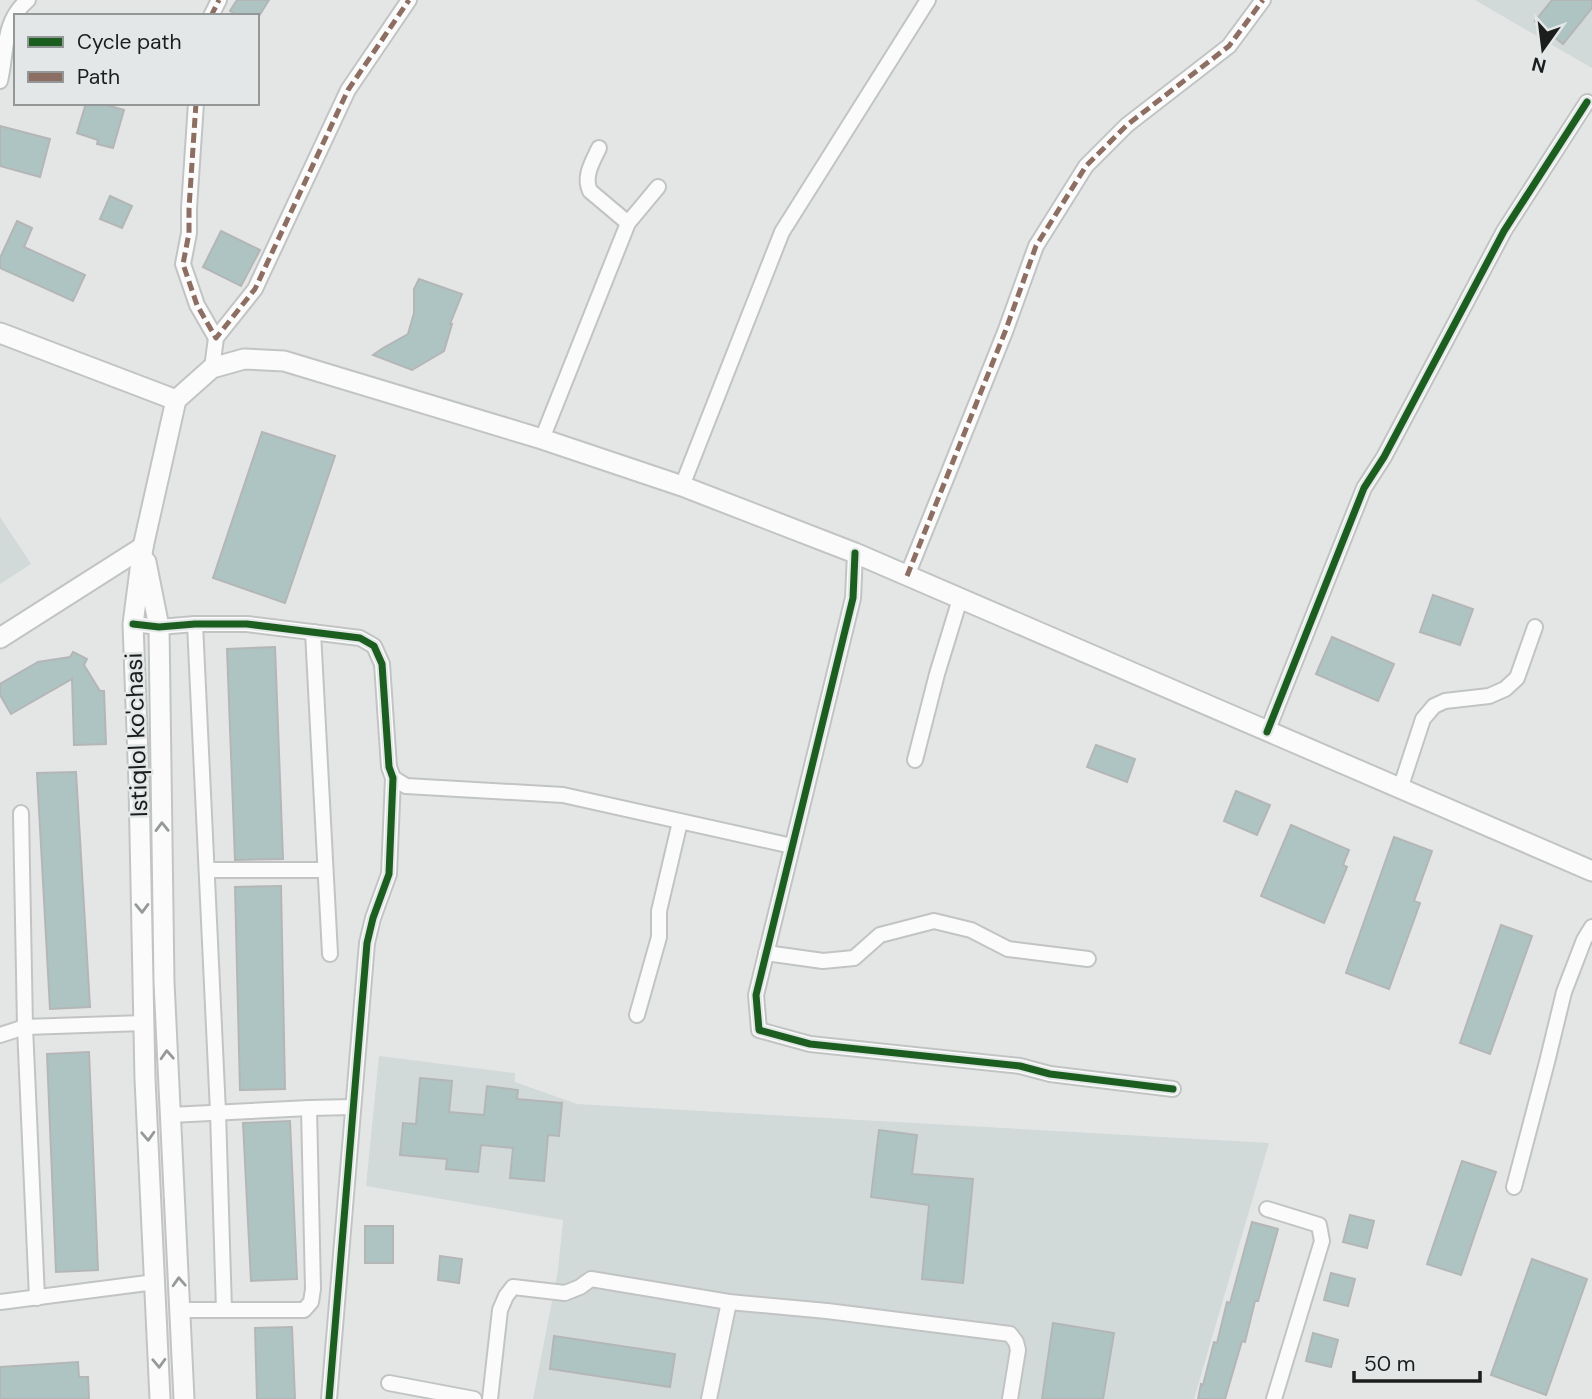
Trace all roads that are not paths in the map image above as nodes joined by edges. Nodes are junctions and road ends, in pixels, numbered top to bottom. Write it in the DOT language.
graph roads {
  1 [pos="28,0"];
  2 [pos="409,0"];
  3 [pos="928,0"];
  4 [pos="1262,0"];
  5 [pos="15,14"];
  6 [pos="14,15"];
  7 [pos="0,81"];
  8 [pos="1587,102"];
  9 [pos="196,105"];
  10 [pos="599,148"];
  11 [pos="658,187"];
  12 [pos="628,223"];
  13 [pos="0,333"];
  14 [pos="216,338"];
  15 [pos="212,368"];
  16 [pos="176,400"];
  17 [pos="542,439"];
  18 [pos="682,486"];
  19 [pos="143,547"];
  20 [pos="855,552"];
  21 [pos="907,576"];
  22 [pos="960,599"];
  23 [pos="133,624"];
  24 [pos="195,624"];
  25 [pos="159,627"];
  26 [pos="1535,627"];
  27 [pos="313,632"];
  28 [pos="0,638"];
  29 [pos="1267,732"];
  30 [pos="915,760"];
  31 [pos="393,778"];
  32 [pos="1400,789"];
  33 [pos="21,813"];
  34 [pos="680,822"];
  35 [pos="792,846"];
  36 [pos="207,870"];
  37 [pos="325,870"];
  38 [pos="1592,871"];
  39 [pos="1592,927"];
  40 [pos="766,953"];
  41 [pos="330,954"];
  42 [pos="1088,959"];
  43 [pos="637,1015"];
  44 [pos="144,1023"];
  45 [pos="25,1027"];
  46 [pos="0,1035"];
  47 [pos="1173,1089"];
  48 [pos="353,1107"];
  49 [pos="309,1108"];
  50 [pos="218,1112"];
  51 [pos="170,1115"];
  52 [pos="1514,1187"];
  53 [pos="1267,1209"];
  54 [pos="155,1282"];
  55 [pos="37,1297"];
  56 [pos="0,1302"];
  57 [pos="729,1302"];
  58 [pos="180,1310"];
  59 [pos="223,1310"];
  60 [pos="388,1383"];
  61 [pos="160,1399"];
  62 [pos="184,1399"];
  63 [pos="329,1399"];
  64 [pos="474,1399"];
  65 [pos="490,1399"];
  66 [pos="709,1399"];
  67 [pos="1010,1399"];
  68 [pos="1274,1399"];
  1 -- 5 [label="street"];
  2 -- 14 [label="street"];
  3 -- 18 [label="street"];
  4 -- 21 [label="street"];
  6 -- 7 [label="street"];
  8 -- 29 [label="street"];
  9 -- 14 [label="street"];
  10 -- 12 [label="street"];
  11 -- 12 [label="street"];
  12 -- 17 [label="street"];
  13 -- 16 [label="main road"];
  14 -- 15 [label="street"];
  15 -- 16 [label="main road"];
  15 -- 17 [label="main road"];
  16 -- 19 [label="main road"];
  17 -- 18 [label="main road"];
  18 -- 20 [label="main road"];
  19 -- 23 [label="main road, Istiqlol ko'chasi"];
  19 -- 25 [label="main road, Istiqlol ko'chasi"];
  19 -- 28 [label="main road"];
  20 -- 21 [label="main road"];
  20 -- 35 [label="street"];
  21 -- 22 [label="main road"];
  22 -- 29 [label="main road"];
  22 -- 30 [label="street"];
  23 -- 25 [label="street"];
  23 -- 44 [label="main road, Istiqlol ko'chasi, one-way"];
  24 -- 25 [label="street"];
  24 -- 27 [label="street"];
  24 -- 36 [label="street"];
  51 -- 25 [label="main road, Istiqlol ko'chasi, one-way"];
  26 -- 32 [label="street"];
  27 -- 31 [label="street"];
  27 -- 37 [label="street"];
  29 -- 32 [label="main road"];
  31 -- 34 [label="street"];
  31 -- 48 [label="street"];
  32 -- 38 [label="main road"];
  33 -- 45 [label="street"];
  34 -- 35 [label="street"];
  34 -- 43 [label="street"];
  35 -- 40 [label="street"];
  36 -- 37 [label="street"];
  36 -- 50 [label="street"];
  37 -- 41 [label="street"];
  39 -- 52 [label="street"];
  40 -- 42 [label="street"];
  40 -- 47 [label="street"];
  44 -- 45 [label="street"];
  44 -- 54 [label="main road, Istiqlol ko'chasi, one-way"];
  45 -- 46 [label="street"];
  45 -- 55 [label="street"];
  48 -- 49 [label="street"];
  48 -- 63 [label="street"];
  49 -- 50 [label="street"];
  49 -- 59 [label="street"];
  50 -- 51 [label="street"];
  50 -- 59 [label="street"];
  58 -- 51 [label="main road, Istiqlol ko'chasi, one-way"];
  53 -- 68 [label="street"];
  54 -- 55 [label="street"];
  54 -- 61 [label="main road, Istiqlol ko'chasi, one-way"];
  55 -- 56 [label="street"];
  57 -- 65 [label="street"];
  57 -- 66 [label="street"];
  57 -- 67 [label="street"];
  58 -- 59 [label="street"];
  58 -- 62 [label="main road, Istiqlol ko'chasi"];
  60 -- 64 [label="street"];
}
